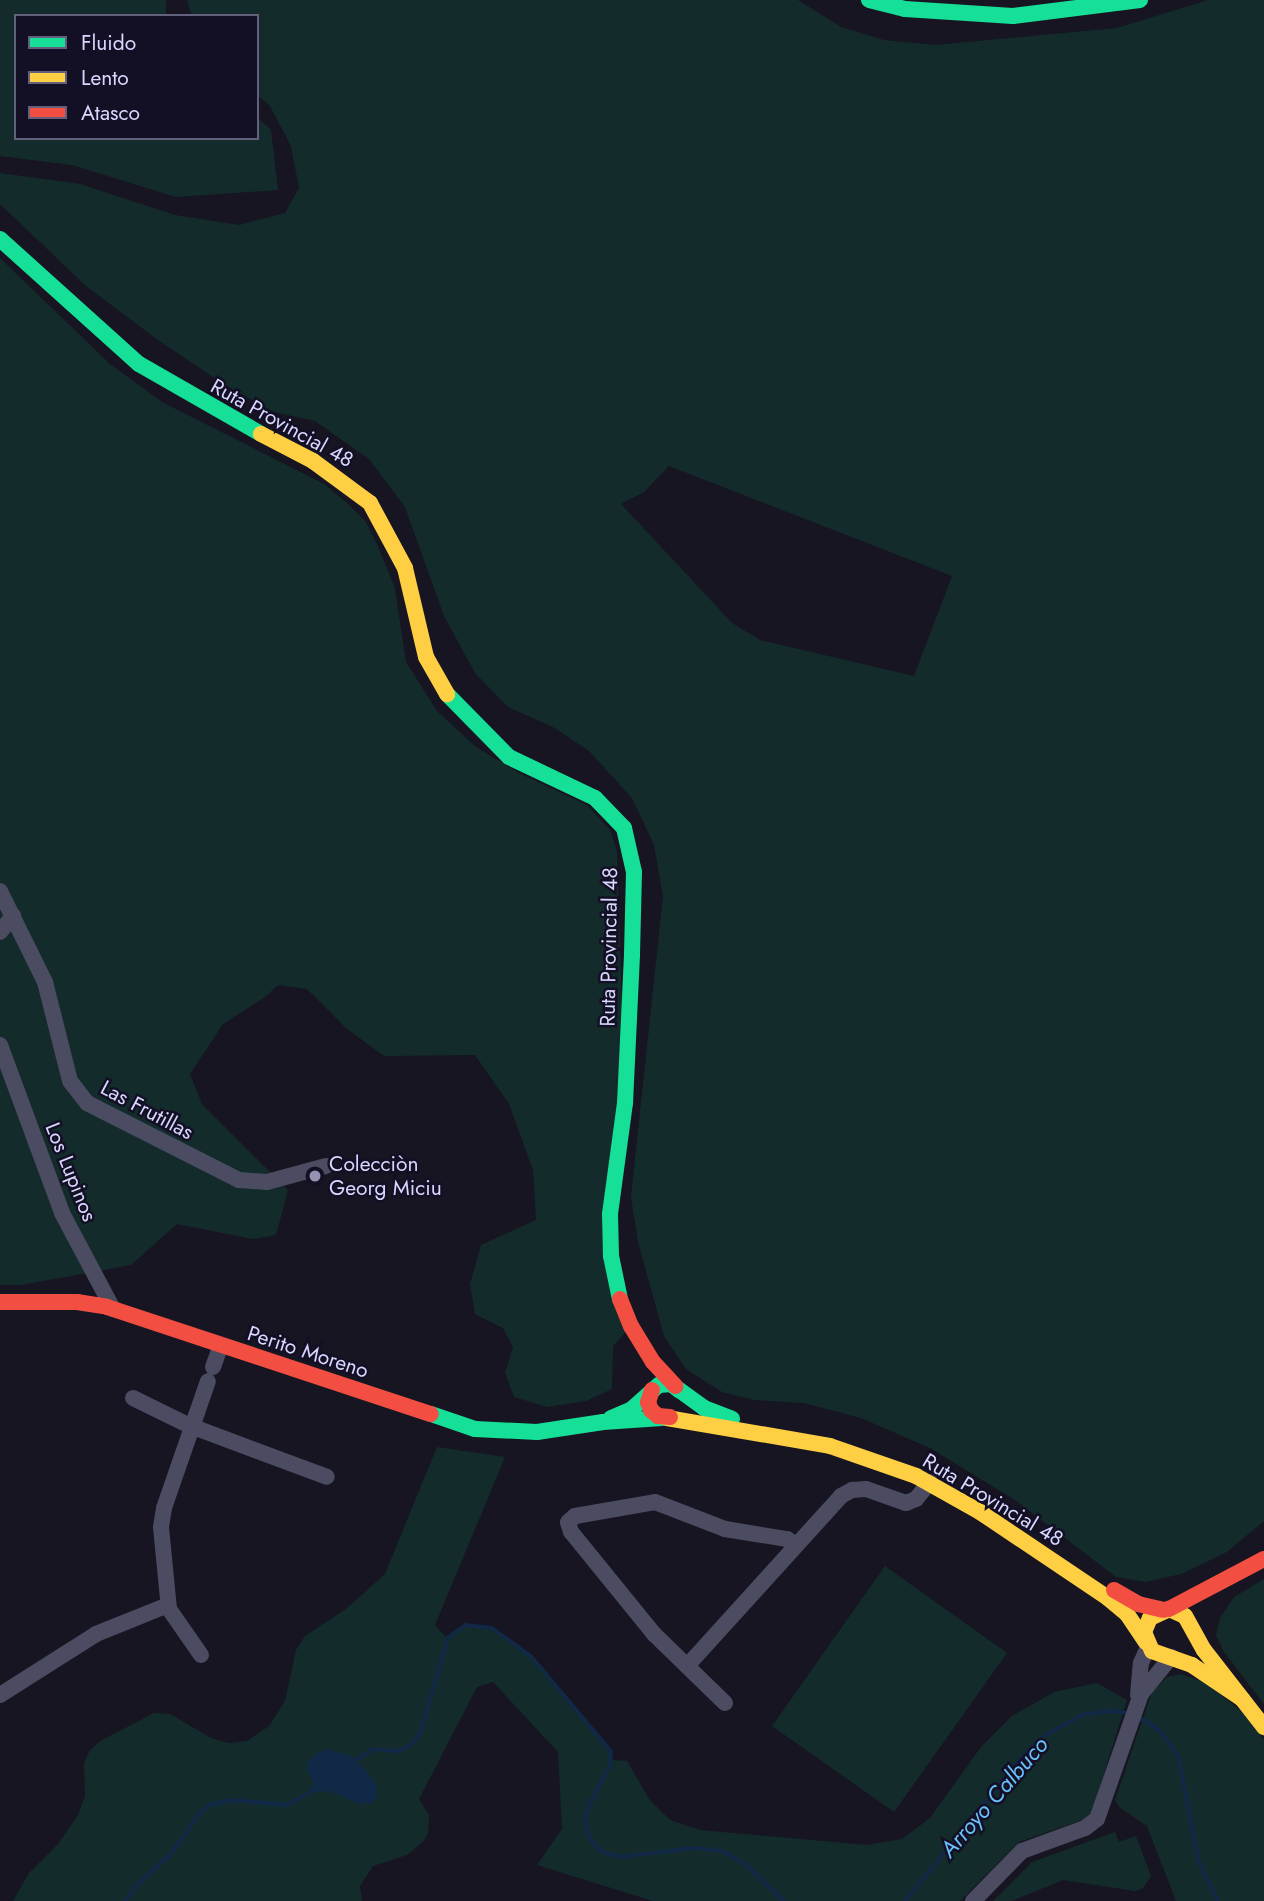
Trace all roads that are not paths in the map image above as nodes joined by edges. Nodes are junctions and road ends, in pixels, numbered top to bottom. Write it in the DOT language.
graph roads {
  1 [pos="869,0"];
  2 [pos="1140,0"];
  3 [pos="0,239"];
  4 [pos="0,891"];
  5 [pos="13,916"];
  6 [pos="0,932"];
  7 [pos="0,1045"];
  8 [pos="326,1166"];
  9 [pos="0,1302"];
  10 [pos="113,1309"];
  11 [pos="631,1326"];
  12 [pos="221,1345"];
  13 [pos="677,1388"];
  14 [pos="649,1397"];
  15 [pos="133,1398"];
  16 [pos="665,1418"];
  17 [pos="603,1422"];
  18 [pos="192,1427"];
  19 [pos="327,1477"];
  20 [pos="932,1478"];
  21 [pos="799,1540"];
  22 [pos="1264,1559"];
  23 [pos="1224,1582"];
  24 [pos="168,1605"];
  25 [pos="1166,1610"];
  26 [pos="1192,1630"];
  27 [pos="1147,1644"];
  28 [pos="201,1655"];
  29 [pos="1172,1657"];
  30 [pos="687,1666"];
  31 [pos="0,1695"];
  32 [pos="725,1703"];
  33 [pos="1137,1704"];
  34 [pos="1247,1705"];
  35 [pos="1264,1727"];
  36 [pos="973,1901"];
  1 -- 2 [label="main road"];
  3 -- 11 [label="main road, Ruta Provincial 48"];
  4 -- 5 [label="street, Las Frutillas"];
  5 -- 6 [label="street"];
  5 -- 8 [label="street, Las Frutillas"];
  7 -- 10 [label="street, Los Lupinos"];
  9 -- 10 [label="main road, Perito Moreno"];
  10 -- 12 [label="main road, Perito Moreno"];
  11 -- 13 [label="main road, Ruta Provincial 48"];
  11 -- 14 [label="main road, Ruta Provincial 48"];
  12 -- 17 [label="main road, Perito Moreno"];
  12 -- 18 [label="street"];
  13 -- 14 [label="main road"];
  13 -- 16 [label="main road"];
  13 -- 20 [label="main road, Ruta Provincial 48"];
  14 -- 16 [label="main road"];
  14 -- 17 [label="main road, Perito Moreno"];
  15 -- 18 [label="street"];
  16 -- 17 [label="main road, Perito Moreno"];
  16 -- 20 [label="main road, Ruta Provincial 48"];
  18 -- 19 [label="street"];
  18 -- 24 [label="street"];
  20 -- 21 [label="street"];
  20 -- 25 [label="main road, Ruta Provincial 48"];
  20 -- 27 [label="main road, Ruta Provincial 48"];
  21 -- 30 [label="street"];
  21 -- 30 [label="street"];
  22 -- 23 [label="main road"];
  23 -- 25 [label="main road"];
  23 -- 26 [label="main road"];
  24 -- 28 [label="street"];
  24 -- 31 [label="street"];
  25 -- 26 [label="main road, Ruta Provincial 48"];
  25 -- 27 [label="main road"];
  26 -- 29 [label="main road"];
  26 -- 34 [label="main road, Ruta Provincial 48"];
  27 -- 29 [label="main road, Ruta Provincial 48"];
  27 -- 33 [label="street"];
  29 -- 33 [label="street"];
  29 -- 34 [label="main road, Ruta Provincial 48"];
  30 -- 32 [label="street"];
  33 -- 36 [label="street"];
  34 -- 35 [label="main road, Ruta Provincial 48"];
}
